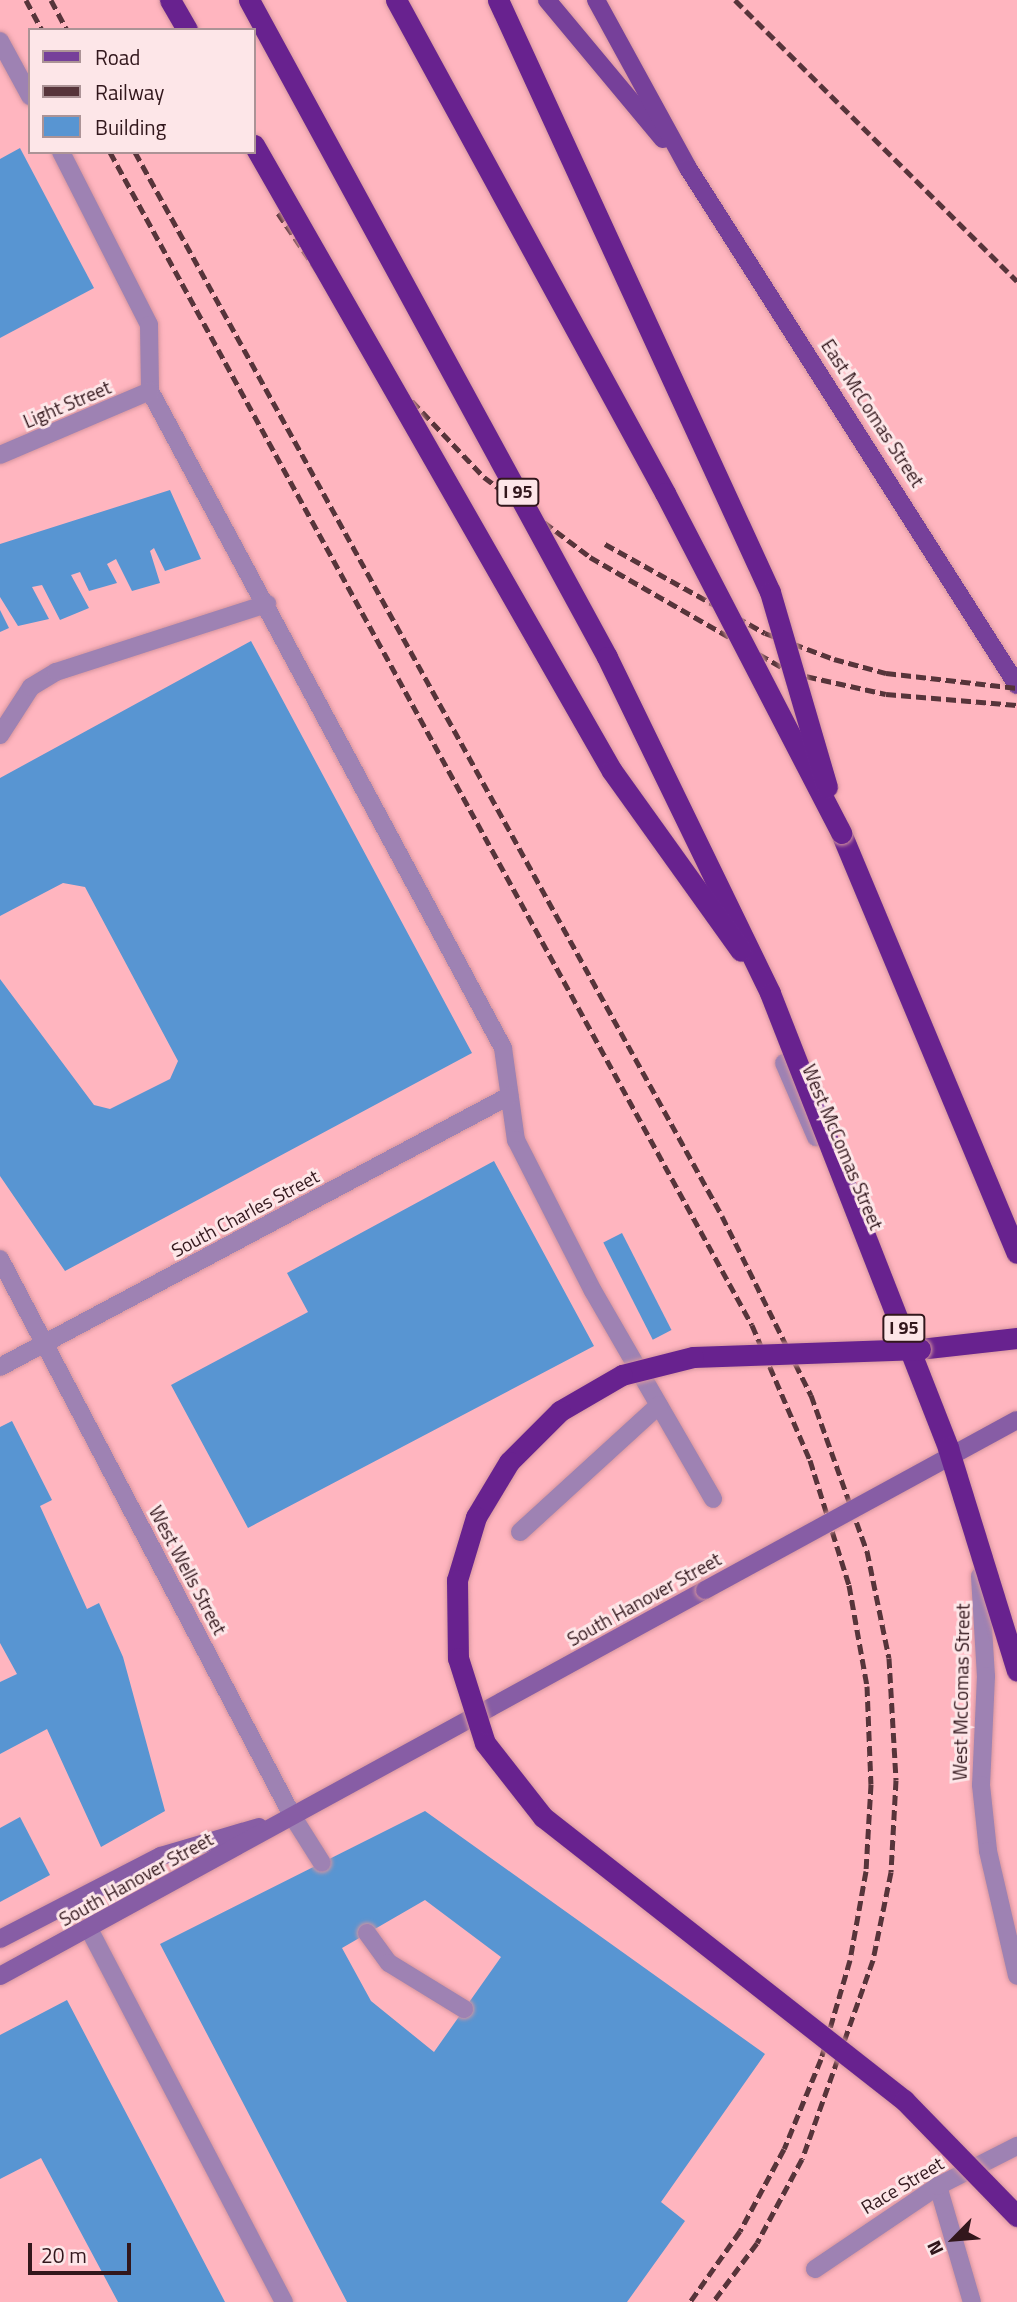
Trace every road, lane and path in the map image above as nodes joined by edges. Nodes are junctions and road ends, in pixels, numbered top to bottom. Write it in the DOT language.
graph roads {
  1 [pos="170,0"];
  2 [pos="249,0"];
  3 [pos="396,0"];
  4 [pos="498,0"];
  5 [pos="547,0"];
  6 [pos="596,0"];
  7 [pos="186,28"];
  8 [pos="0,41"];
  9 [pos="28,92"];
  10 [pos="256,148"];
  11 [pos="62,154"];
  12 [pos="688,168"];
  13 [pos="150,391"];
  14 [pos="0,455"];
  15 [pos="267,604"];
  16 [pos="1017,685"];
  17 [pos="0,735"];
  18 [pos="841,833"];
  19 [pos="771,993"];
  20 [pos="785,1063"];
  21 [pos="509,1096"];
  22 [pos="1017,1253"];
  23 [pos="0,1259"];
  24 [pos="1017,1338"];
  25 [pos="46,1343"];
  26 [pos="0,1367"];
  27 [pos="659,1405"];
  28 [pos="1017,1420"];
  29 [pos="713,1499"];
  30 [pos="520,1532"];
  31 [pos="1017,1671"];
  32 [pos="293,1817"];
  33 [pos="322,1863"];
  34 [pos="89,1929"];
  35 [pos="368,1933"];
  36 [pos="0,1938"];
  37 [pos="0,1976"];
  38 [pos="1017,1976"];
  39 [pos="464,2010"];
  40 [pos="1017,2146"];
  41 [pos="937,2186"];
  42 [pos="1017,2216"];
  43 [pos="815,2269"];
  44 [pos="284,2302"];
  45 [pos="972,2302"];
  1 -- 7 [label="highway"];
  2 -- 19 [label="highway, I 95, bridge"];
  3 -- 18 [label="highway, bridge"];
  4 -- 18 [label="highway, bridge"];
  5 -- 12 [label="main road, East McComas Street"];
  6 -- 12 [label="main road, East McComas Street"];
  8 -- 9 [label="street"];
  10 -- 19 [label="highway, bridge"];
  11 -- 13 [label="street"];
  12 -- 16 [label="main road, East McComas Street"];
  13 -- 14 [label="street, Light Street"];
  13 -- 15 [label="street"];
  15 -- 17 [label="street"];
  15 -- 21 [label="street"];
  18 -- 22 [label="highway"];
  19 -- 31 [label="highway, I 95, bridge"];
  20 -- 38 [label="street, West McComas Street"];
  21 -- 25 [label="street, South Charles Street"];
  21 -- 27 [label="street"];
  23 -- 25 [label="street, West Wells Street"];
  24 -- 42 [label="highway, bridge"];
  25 -- 26 [label="street, South Charles Street"];
  25 -- 32 [label="street, West Wells Street"];
  27 -- 29 [label="street"];
  27 -- 30 [label="street"];
  28 -- 32 [label="main road, South Hanover Street, bridge"];
  32 -- 33 [label="street, West Wells Street"];
  32 -- 34 [label="main road, South Hanover Street"];
  32 -- 36 [label="main road, South Hanover Street"];
  34 -- 37 [label="main road, South Hanover Street"];
  34 -- 44 [label="street"];
  35 -- 39 [label="street"];
  40 -- 41 [label="street, Race Street"];
  41 -- 43 [label="street, Race Street"];
  41 -- 45 [label="street"];
}
